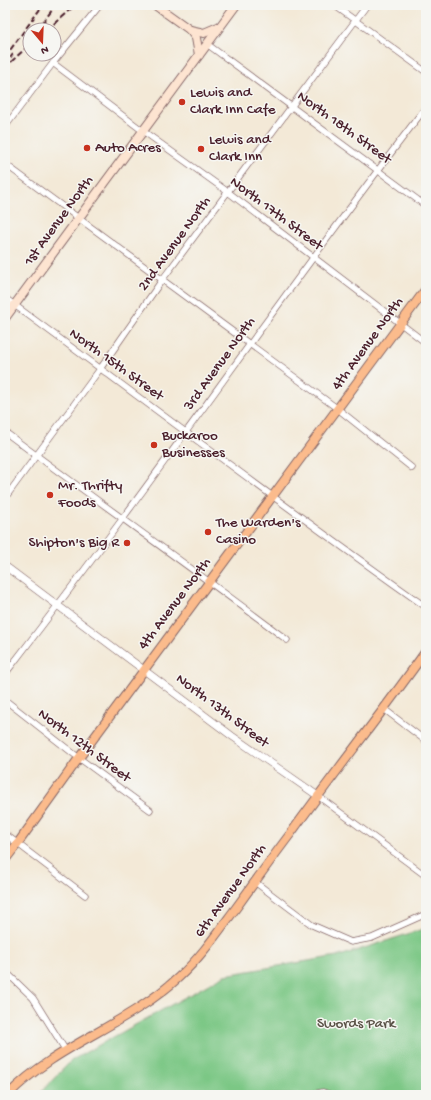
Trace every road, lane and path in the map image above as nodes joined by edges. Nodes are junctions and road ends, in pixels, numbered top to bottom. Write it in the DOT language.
graph roads {
  1 [pos="100,5"];
  2 [pos="155,5"];
  3 [pos="236,5"];
  4 [pos="334,5"];
  5 [pos="367,5"];
  6 [pos="355,21"];
  7 [pos="221,25"];
  8 [pos="190,30"];
  9 [pos="207,44"];
  10 [pos="199,55"];
  11 [pos="53,63"];
  12 [pos="426,72"];
  13 [pos="292,107"];
  14 [pos="426,107"];
  15 [pos="5,127"];
  16 [pos="143,131"];
  17 [pos="5,164"];
  18 [pos="378,170"];
  19 [pos="228,192"];
  20 [pos="426,206"];
  21 [pos="78,218"];
  22 [pos="313,258"];
  23 [pos="162,280"];
  24 [pos="426,289"];
  25 [pos="5,298"];
  26 [pos="14,305"];
  27 [pos="5,318"];
  28 [pos="401,323"];
  29 [pos="426,343"];
  30 [pos="249,344"];
  31 [pos="100,369"];
  32 [pos="338,409"];
  33 [pos="5,432"];
  34 [pos="186,432"];
  35 [pos="36,456"];
  36 [pos="412,468"];
  37 [pos="272,496"];
  38 [pos="5,498"];
  39 [pos="122,520"];
  40 [pos="5,566"];
  41 [pos="210,582"];
  42 [pos="57,606"];
  43 [pos="426,608"];
  44 [pos="287,640"];
  45 [pos="426,651"];
  46 [pos="144,669"];
  47 [pos="5,674"];
  48 [pos="5,700"];
  49 [pos="384,709"];
  50 [pos="426,741"];
  51 [pos="78,758"];
  52 [pos="318,796"];
  53 [pos="150,810"];
  54 [pos="5,834"];
  55 [pos="18,843"];
  56 [pos="5,860"];
  57 [pos="426,876"];
  58 [pos="255,882"];
  59 [pos="85,895"];
  60 [pos="426,914"];
  61 [pos="5,971"];
  62 [pos="66,1051"];
  63 [pos="8,1095"];
  64 [pos="308,1095"];
  65 [pos="332,1095"];
  1 -- 11 [label="street"];
  2 -- 8 [label="main road"];
  3 -- 7 [label="main road, 1st Avenue North"];
  4 -- 6 [label="street"];
  5 -- 6 [label="street, 2nd Avenue North"];
  6 -- 12 [label="street"];
  6 -- 13 [label="street, 2nd Avenue North"];
  7 -- 8 [label="main road"];
  7 -- 9 [label="main road, 1st Avenue North"];
  8 -- 10 [label="main road"];
  9 -- 10 [label="main road, 1st Avenue North"];
  9 -- 13 [label="street, North 18th Street"];
  10 -- 16 [label="main road, 1st Avenue North"];
  11 -- 15 [label="street"];
  11 -- 16 [label="street, North 17th Street"];
  13 -- 18 [label="street, North 18th Street"];
  13 -- 19 [label="street, 2nd Avenue North"];
  14 -- 18 [label="street, 3rd Avenue North"];
  16 -- 19 [label="street, North 17th Street"];
  16 -- 21 [label="main road, 1st Avenue North"];
  17 -- 21 [label="street"];
  18 -- 20 [label="street, North 18th Street"];
  18 -- 22 [label="street, 3rd Avenue North"];
  19 -- 22 [label="street, North 17th Street"];
  19 -- 23 [label="street, 2nd Avenue North"];
  21 -- 23 [label="street"];
  21 -- 26 [label="main road, 1st Avenue North"];
  22 -- 28 [label="street, North 17th Street"];
  22 -- 30 [label="street, 3rd Avenue North"];
  23 -- 30 [label="street"];
  23 -- 31 [label="street, 2nd Avenue North"];
  24 -- 28 [label="main road, 4th Avenue North"];
  25 -- 26 [label="street, North 15th Street"];
  26 -- 27 [label="main road, 1st Avenue North"];
  26 -- 31 [label="street, North 15th Street"];
  28 -- 29 [label="street, North 17th Street"];
  28 -- 32 [label="main road, 4th Avenue North"];
  30 -- 32 [label="street"];
  30 -- 34 [label="street, 3rd Avenue North"];
  31 -- 34 [label="street, North 15th Street"];
  31 -- 35 [label="street, 2nd Avenue North"];
  32 -- 36 [label="street"];
  32 -- 37 [label="main road, 4th Avenue North"];
  33 -- 35 [label="street"];
  34 -- 37 [label="street, North 15th Street"];
  34 -- 39 [label="street, 3rd Avenue North"];
  35 -- 38 [label="street, 2nd Avenue North"];
  35 -- 39 [label="street"];
  37 -- 41 [label="main road, 4th Avenue North"];
  37 -- 43 [label="street, North 15th Street"];
  39 -- 41 [label="street"];
  39 -- 42 [label="street, 3rd Avenue North"];
  40 -- 42 [label="street, North 13th Street"];
  41 -- 44 [label="street"];
  41 -- 46 [label="main road, 4th Avenue North"];
  42 -- 46 [label="street, North 13th Street"];
  42 -- 47 [label="street, 3rd Avenue North"];
  45 -- 49 [label="main road, 6th Avenue North"];
  46 -- 51 [label="main road, 4th Avenue North"];
  46 -- 52 [label="street, North 13th Street"];
  48 -- 51 [label="street, North 12th Street"];
  49 -- 50 [label="street"];
  49 -- 52 [label="main road, 6th Avenue North"];
  51 -- 53 [label="street, North 12th Street"];
  51 -- 55 [label="main road, 4th Avenue North"];
  52 -- 57 [label="street, North 13th Street"];
  52 -- 58 [label="main road, 6th Avenue North"];
  54 -- 55 [label="street"];
  55 -- 56 [label="main road, 4th Avenue North"];
  55 -- 59 [label="street"];
  58 -- 60 [label="street"];
  58 -- 62 [label="main road, 6th Avenue North"];
  61 -- 62 [label="street"];
  62 -- 63 [label="main road, 6th Avenue North"];
  64 -- 65 [label="street"];
}
